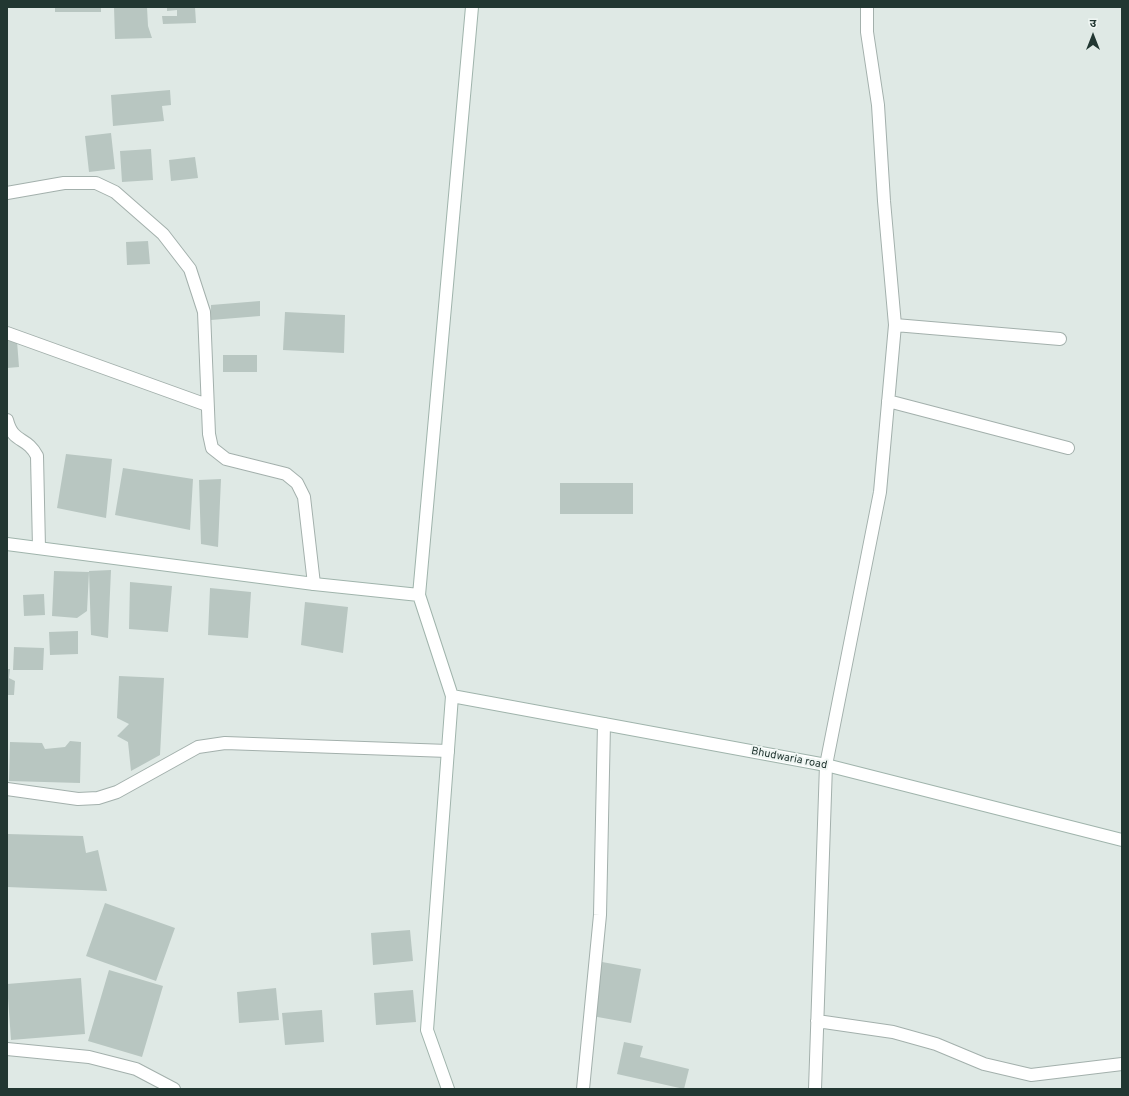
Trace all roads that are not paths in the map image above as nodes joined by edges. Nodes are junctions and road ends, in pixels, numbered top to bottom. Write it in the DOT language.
graph roads {
  1 [pos="472,7"];
  2 [pos="867,7"];
  3 [pos="7,194"];
  4 [pos="895,325"];
  5 [pos="7,333"];
  6 [pos="1060,338"];
  7 [pos="888,401"];
  8 [pos="207,405"];
  9 [pos="7,420"];
  10 [pos="1068,448"];
  11 [pos="7,544"];
  12 [pos="39,548"];
  13 [pos="314,584"];
  14 [pos="419,595"];
  15 [pos="452,696"];
  16 [pos="604,724"];
  17 [pos="448,751"];
  18 [pos="826,765"];
  19 [pos="7,789"];
  20 [pos="1122,840"];
  21 [pos="817,1021"];
  22 [pos="7,1049"];
  23 [pos="1122,1064"];
  24 [pos="174,1089"];
  25 [pos="448,1089"];
  26 [pos="583,1089"];
  27 [pos="815,1089"];
  1 -- 14 [label="street"];
  2 -- 4 [label="street"];
  3 -- 8 [label="street"];
  4 -- 6 [label="street"];
  4 -- 7 [label="street"];
  5 -- 8 [label="street"];
  7 -- 10 [label="street"];
  7 -- 18 [label="street"];
  8 -- 13 [label="street"];
  9 -- 12 [label="street"];
  11 -- 12 [label="street"];
  12 -- 13 [label="street"];
  13 -- 14 [label="street"];
  14 -- 15 [label="street"];
  15 -- 16 [label="street, Bhudwaria road"];
  15 -- 17 [label="street"];
  16 -- 18 [label="street, Bhudwaria road"];
  16 -- 26 [label="street"];
  17 -- 19 [label="street"];
  17 -- 25 [label="street"];
  18 -- 20 [label="street, Bhudwaria road"];
  18 -- 21 [label="street"];
  21 -- 23 [label="street"];
  21 -- 27 [label="street"];
  22 -- 24 [label="street"];
}
